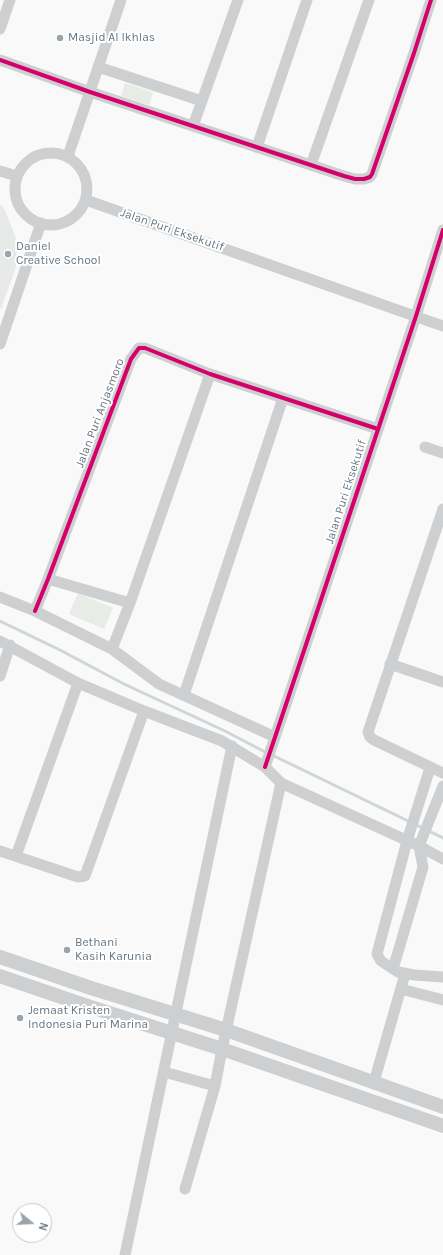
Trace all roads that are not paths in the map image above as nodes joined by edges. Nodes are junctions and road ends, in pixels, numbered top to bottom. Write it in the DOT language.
graph roads {
  1 [pos="10,0"];
  2 [pos="122,0"];
  3 [pos="238,0"];
  4 [pos="307,0"];
  5 [pos="368,0"];
  6 [pos="431,0"];
  7 [pos="0,29"];
  8 [pos="0,60"];
  9 [pos="98,67"];
  10 [pos="90,92"];
  11 [pos="202,101"];
  12 [pos="194,126"];
  13 [pos="257,147"];
  14 [pos="68,156"];
  15 [pos="311,165"];
  16 [pos="0,171"];
  17 [pos="17,176"];
  18 [pos="86,200"];
  19 [pos="41,224"];
  20 [pos="443,230"];
  21 [pos="416,316"];
  22 [pos="443,326"];
  23 [pos="0,344"];
  24 [pos="210,374"];
  25 [pos="283,398"];
  26 [pos="378,429"];
  27 [pos="425,447"];
  28 [pos="443,453"];
  29 [pos="443,509"];
  30 [pos="439,532"];
  31 [pos="48,579"];
  32 [pos="0,597"];
  33 [pos="130,603"];
  34 [pos="35,611"];
  35 [pos="0,641"];
  36 [pos="10,646"];
  37 [pos="112,649"];
  38 [pos="390,664"];
  39 [pos="0,676"];
  40 [pos="78,682"];
  41 [pos="443,682"];
  42 [pos="184,695"];
  43 [pos="144,711"];
  44 [pos="275,739"];
  45 [pos="232,746"];
  46 [pos="265,767"];
  47 [pos="430,768"];
  48 [pos="443,773"];
  49 [pos="281,784"];
  50 [pos="443,786"];
  51 [pos="407,841"];
  52 [pos="419,846"];
  53 [pos="0,851"];
  54 [pos="16,856"];
  55 [pos="443,859"];
  56 [pos="0,957"];
  57 [pos="393,969"];
  58 [pos="405,974"];
  59 [pos="0,976"];
  60 [pos="443,977"];
  61 [pos="91,988"];
  62 [pos="401,989"];
  63 [pos="443,1000"];
  64 [pos="85,1005"];
  65 [pos="176,1015"];
  66 [pos="226,1030"];
  67 [pos="172,1033"];
  68 [pos="222,1049"];
  69 [pos="164,1072"];
  70 [pos="374,1082"];
  71 [pos="215,1086"];
  72 [pos="443,1107"];
  73 [pos="443,1126"];
  74 [pos="185,1189"];
  75 [pos="124,1255"];
  1 -- 7 [label="street"];
  2 -- 9 [label="street"];
  3 -- 11 [label="street"];
  4 -- 13 [label="street"];
  5 -- 15 [label="street"];
  6 -- 15 [label="street"];
  8 -- 10 [label="street"];
  9 -- 10 [label="street"];
  9 -- 11 [label="street"];
  10 -- 12 [label="street"];
  10 -- 14 [label="street"];
  11 -- 12 [label="street"];
  12 -- 13 [label="street"];
  13 -- 15 [label="street"];
  14 -- 17 [label="street"];
  14 -- 18 [label="street"];
  16 -- 17 [label="street"];
  17 -- 19 [label="street"];
  18 -- 19 [label="street"];
  18 -- 21 [label="street, Jalan Puri Eksekutif"];
  19 -- 23 [label="street"];
  20 -- 21 [label="street, Jalan Puri Eksekutif"];
  21 -- 22 [label="street, Jalan Puri Eksekutif"];
  21 -- 26 [label="street, Jalan Puri Eksekutif"];
  24 -- 25 [label="street, Jalan Puri Anjasmoro"];
  24 -- 31 [label="street, Jalan Puri Anjasmoro"];
  24 -- 33 [label="street"];
  25 -- 26 [label="street, Jalan Puri Anjasmoro"];
  25 -- 42 [label="street"];
  26 -- 44 [label="street, Jalan Puri Eksekutif"];
  27 -- 28 [label="street"];
  29 -- 30 [label="street"];
  30 -- 38 [label="street"];
  31 -- 33 [label="street"];
  31 -- 34 [label="street, Jalan Puri Anjasmoro"];
  32 -- 34 [label="street"];
  33 -- 37 [label="street"];
  34 -- 37 [label="street"];
  35 -- 36 [label="street"];
  36 -- 39 [label="street"];
  36 -- 40 [label="street"];
  37 -- 42 [label="street"];
  38 -- 41 [label="street"];
  38 -- 47 [label="street"];
  40 -- 43 [label="street"];
  40 -- 54 [label="street"];
  42 -- 44 [label="street"];
  43 -- 45 [label="street"];
  43 -- 54 [label="street"];
  44 -- 46 [label="street, Jalan Puri Eksekutif"];
  45 -- 46 [label="street"];
  45 -- 65 [label="street"];
  46 -- 49 [label="street"];
  47 -- 48 [label="street"];
  47 -- 51 [label="street"];
  49 -- 51 [label="street"];
  49 -- 66 [label="street"];
  50 -- 52 [label="street"];
  51 -- 52 [label="street"];
  51 -- 57 [label="street"];
  52 -- 55 [label="street"];
  52 -- 57 [label="street"];
  53 -- 54 [label="street"];
  56 -- 61 [label="street"];
  57 -- 58 [label="street"];
  58 -- 60 [label="street"];
  58 -- 62 [label="street"];
  59 -- 64 [label="street"];
  61 -- 64 [label="street"];
  61 -- 65 [label="street"];
  62 -- 63 [label="street"];
  62 -- 70 [label="street"];
  64 -- 67 [label="street"];
  65 -- 66 [label="street"];
  65 -- 67 [label="street"];
  66 -- 68 [label="street"];
  66 -- 70 [label="street"];
  67 -- 68 [label="street"];
  67 -- 69 [label="street"];
  68 -- 71 [label="street"];
  68 -- 73 [label="street"];
  69 -- 71 [label="street"];
  69 -- 75 [label="street"];
  70 -- 72 [label="street"];
  71 -- 74 [label="street"];
}
